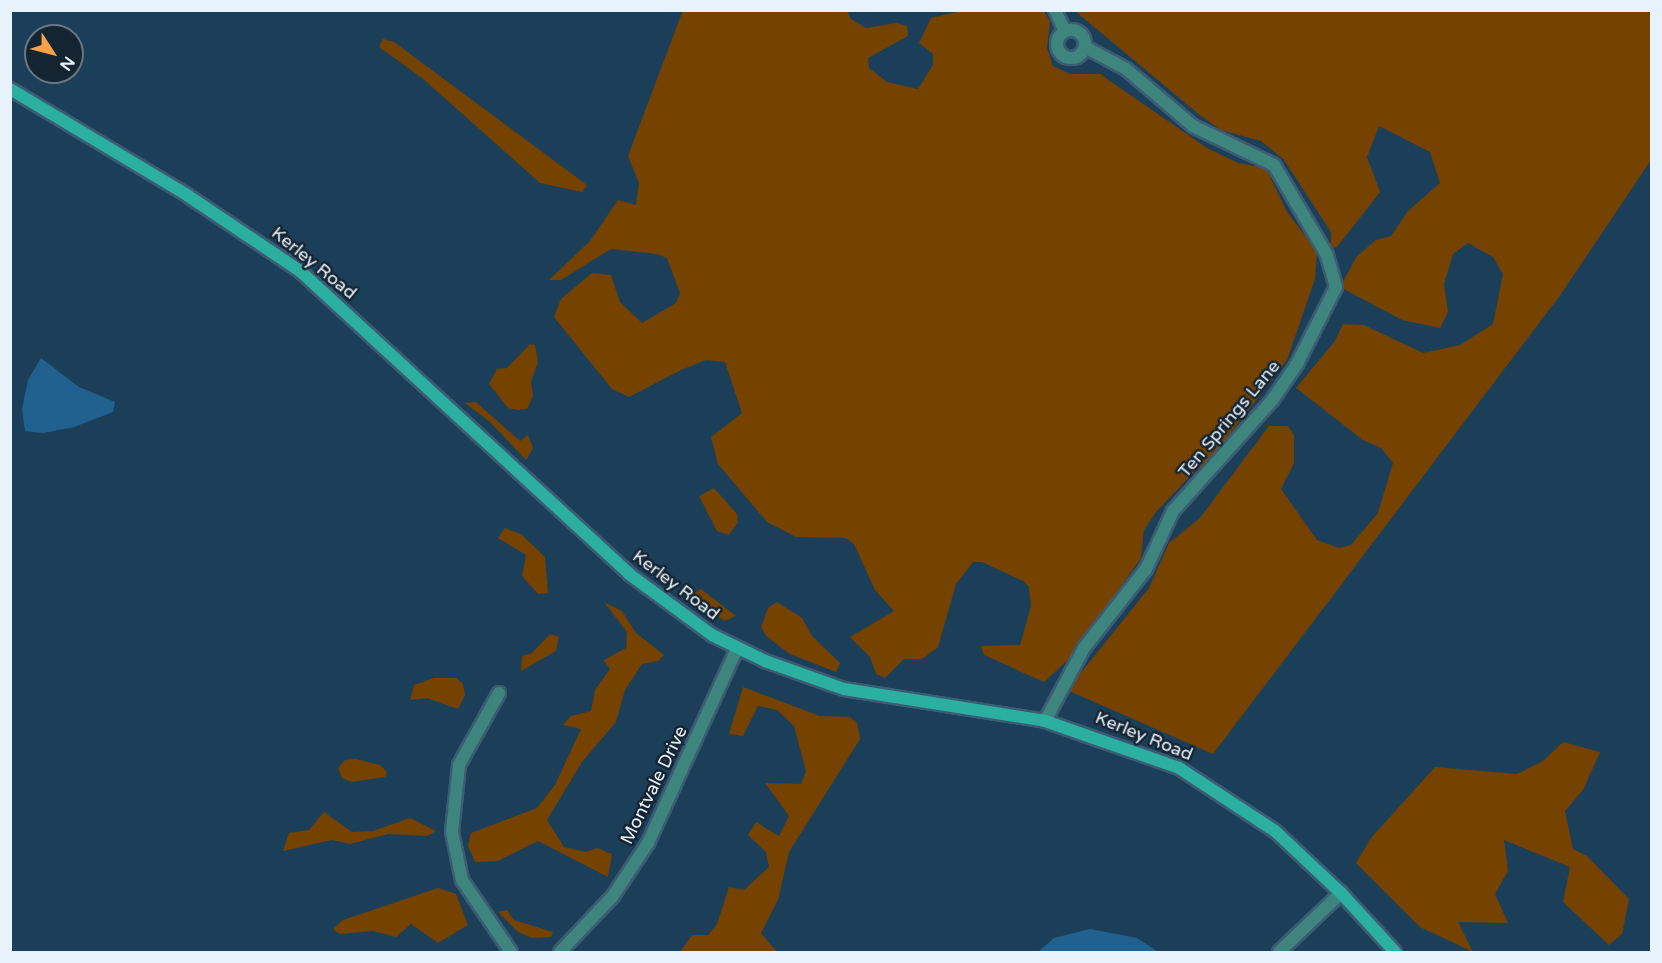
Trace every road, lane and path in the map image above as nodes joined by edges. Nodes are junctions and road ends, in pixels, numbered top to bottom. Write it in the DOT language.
graph roads {
  1 [pos="1055,10"];
  2 [pos="1065,32"];
  3 [pos="1085,47"];
  4 [pos="10,89"];
  5 [pos="737,649"];
  6 [pos="499,693"];
  7 [pos="1045,721"];
  8 [pos="1341,893"];
  9 [pos="511,952"];
  10 [pos="560,952"];
  11 [pos="1279,952"];
  12 [pos="1395,952"];
  1 -- 2 [label="street, Ten Springs Lane"];
  2 -- 3 [label="street, Ten Springs Lane"];
  2 -- 3 [label="street, Ten Springs Lane"];
  3 -- 7 [label="street, Ten Springs Lane"];
  4 -- 5 [label="street, Kerley Road"];
  5 -- 7 [label="street, Kerley Road"];
  5 -- 10 [label="street, Montvale Drive"];
  6 -- 9 [label="street"];
  7 -- 8 [label="street, Kerley Road"];
  8 -- 11 [label="street"];
  8 -- 12 [label="street, Kerley Road"];
}
